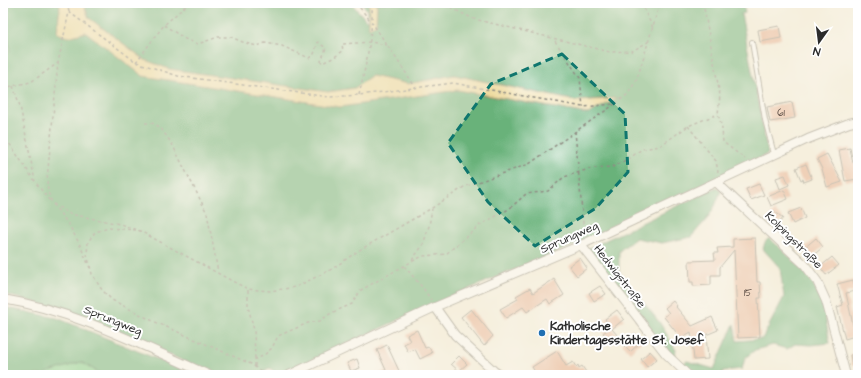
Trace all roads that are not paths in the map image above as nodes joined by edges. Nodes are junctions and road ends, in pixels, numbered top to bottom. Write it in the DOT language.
graph roads {
  1 [pos="752,42"];
  2 [pos="858,121"];
  3 [pos="774,155"];
  4 [pos="719,181"];
  5 [pos="581,245"];
  6 [pos="3,299"];
  7 [pos="435,307"];
  8 [pos="209,375"];
  9 [pos="289,375"];
  10 [pos="500,375"];
  11 [pos="688,375"];
  12 [pos="846,375"];
  1 -- 3 [label="lane"];
  2 -- 3 [label="street, Sprungweg"];
  3 -- 4 [label="street, Sprungweg"];
  4 -- 5 [label="street, Sprungweg"];
  4 -- 12 [label="street, Kolpingstraße"];
  5 -- 7 [label="street, Sprungweg"];
  5 -- 11 [label="street, Hedwigstraße"];
  6 -- 8 [label="street, Sprungweg"];
  7 -- 9 [label="street, Sprungweg"];
  7 -- 10 [label="street"];
}
